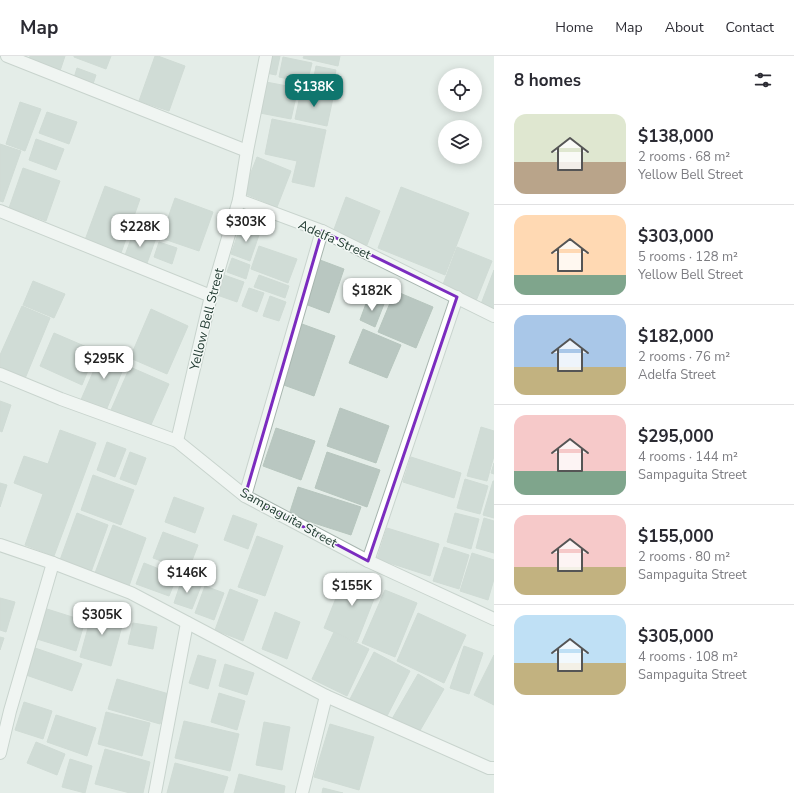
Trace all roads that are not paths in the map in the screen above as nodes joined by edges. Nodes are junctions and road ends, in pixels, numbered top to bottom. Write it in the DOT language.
graph roads {
  1 [pos="8,56"];
  2 [pos="266,56"];
  3 [pos="247,151"];
  4 [pos="239,200"];
  5 [pos="0,212"];
  6 [pos="322,231"];
  7 [pos="211,296"];
  8 [pos="457,298"];
  9 [pos="494,316"];
  10 [pos="0,374"];
  11 [pos="177,441"];
  12 [pos="245,496"];
  13 [pos="0,545"];
  14 [pos="368,561"];
  15 [pos="53,563"];
  16 [pos="494,618"];
  17 [pos="187,623"];
  18 [pos="326,696"];
  19 [pos="0,753"];
  20 [pos="494,768"];
  21 [pos="155,793"];
  22 [pos="302,793"];
  1 -- 3 [label="street"];
  2 -- 3 [label="street, Yellow Bell Street"];
  3 -- 4 [label="street, Yellow Bell Street"];
  4 -- 6 [label="street, Adelfa Street"];
  4 -- 7 [label="street, Yellow Bell Street"];
  5 -- 7 [label="street"];
  6 -- 8 [label="street, Adelfa Street"];
  6 -- 12 [label="street"];
  7 -- 11 [label="street, Yellow Bell Street"];
  8 -- 9 [label="street, Adelfa Street"];
  8 -- 14 [label="street"];
  10 -- 11 [label="street, Sampaguita Street"];
  11 -- 12 [label="street, Sampaguita Street"];
  12 -- 14 [label="street, Sampaguita Street"];
  13 -- 15 [label="street"];
  14 -- 16 [label="street, Sampaguita Street"];
  15 -- 17 [label="street"];
  15 -- 19 [label="street"];
  17 -- 18 [label="street"];
  17 -- 21 [label="street"];
  18 -- 20 [label="street"];
  18 -- 22 [label="street"];
}
